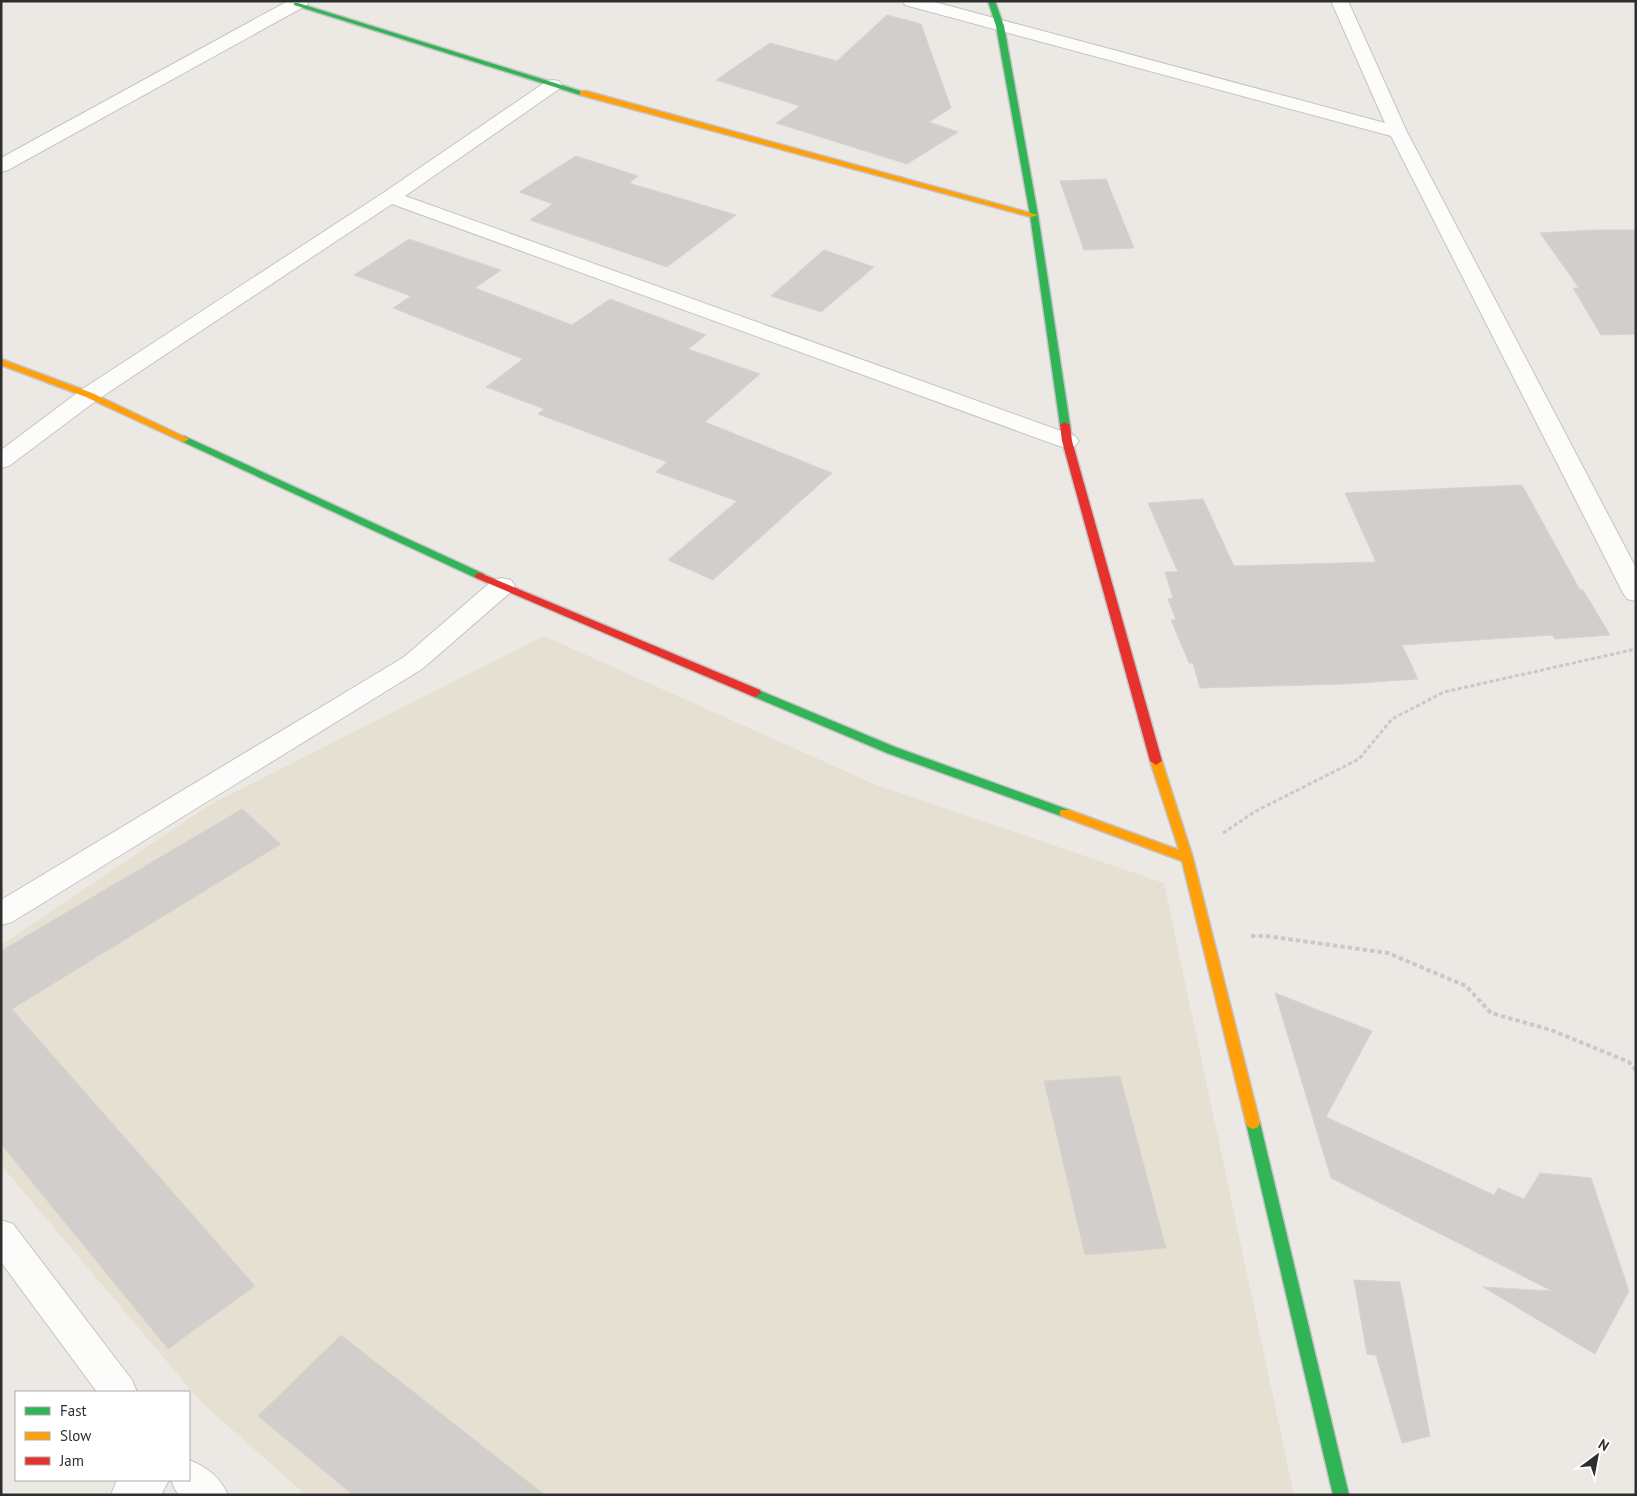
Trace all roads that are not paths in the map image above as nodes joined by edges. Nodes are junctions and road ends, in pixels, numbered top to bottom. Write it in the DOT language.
graph roads {
  1 [pos="911,1"];
  2 [pos="991,1"];
  3 [pos="1339,1"];
  4 [pos="298,3"];
  5 [pos="1000,26"];
  6 [pos="553,85"];
  7 [pos="1398,132"];
  8 [pos="1,166"];
  9 [pos="390,197"];
  10 [pos="1034,215"];
  11 [pos="1,362"];
  12 [pos="88,395"];
  13 [pos="1067,441"];
  14 [pos="1,461"];
  15 [pos="502,586"];
  16 [pos="1636,592"];
  17 [pos="1187,858"];
  18 [pos="1,914"];
  19 [pos="1,1235"];
  20 [pos="118,1391"];
  21 [pos="190,1479"];
  22 [pos="149,1481"];
  23 [pos="130,1495"];
  24 [pos="209,1495"];
  25 [pos="1341,1495"];
  1 -- 5 [label="street"];
  2 -- 5 [label="street"];
  3 -- 7 [label="street"];
  4 -- 6 [label="street"];
  4 -- 8 [label="street"];
  5 -- 7 [label="street"];
  5 -- 10 [label="street"];
  6 -- 9 [label="street"];
  6 -- 10 [label="street"];
  7 -- 16 [label="street"];
  9 -- 12 [label="street"];
  9 -- 13 [label="street"];
  10 -- 13 [label="street"];
  11 -- 12 [label="street"];
  12 -- 14 [label="street"];
  12 -- 15 [label="street"];
  13 -- 17 [label="street"];
  15 -- 17 [label="street"];
  15 -- 18 [label="street"];
  17 -- 25 [label="street"];
  19 -- 20 [label="street"];
  21 -- 24 [label="street"];
  22 -- 23 [label="street"];
}
